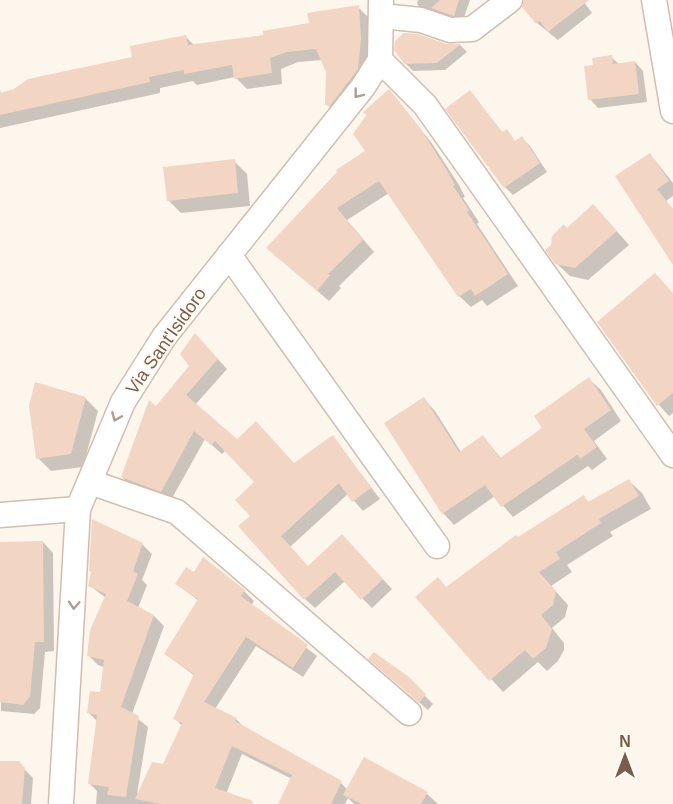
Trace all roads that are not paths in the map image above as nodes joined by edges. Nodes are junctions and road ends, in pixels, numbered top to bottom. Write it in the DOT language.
graph roads {
  1 [pos="510,0"];
  2 [pos="654,0"];
  3 [pos="382,8"];
  4 [pos="381,60"];
  5 [pos="673,111"];
  6 [pos="229,255"];
  7 [pos="673,455"];
  8 [pos="90,482"];
  9 [pos="78,508"];
  10 [pos="0,515"];
  11 [pos="437,546"];
  12 [pos="409,713"];
  13 [pos="61,804"];
  1 -- 3 [label="street"];
  2 -- 5 [label="street"];
  3 -- 4 [label="street"];
  4 -- 6 [label="street, Via Sant'Isidoro, one-way"];
  4 -- 7 [label="street"];
  6 -- 8 [label="street, Via Sant'Isidoro, one-way"];
  6 -- 11 [label="street"];
  8 -- 9 [label="street, Via Sant'Isidoro"];
  8 -- 12 [label="street"];
  9 -- 10 [label="street"];
  9 -- 13 [label="street, Via Sant'Isidoro, one-way"];
}
